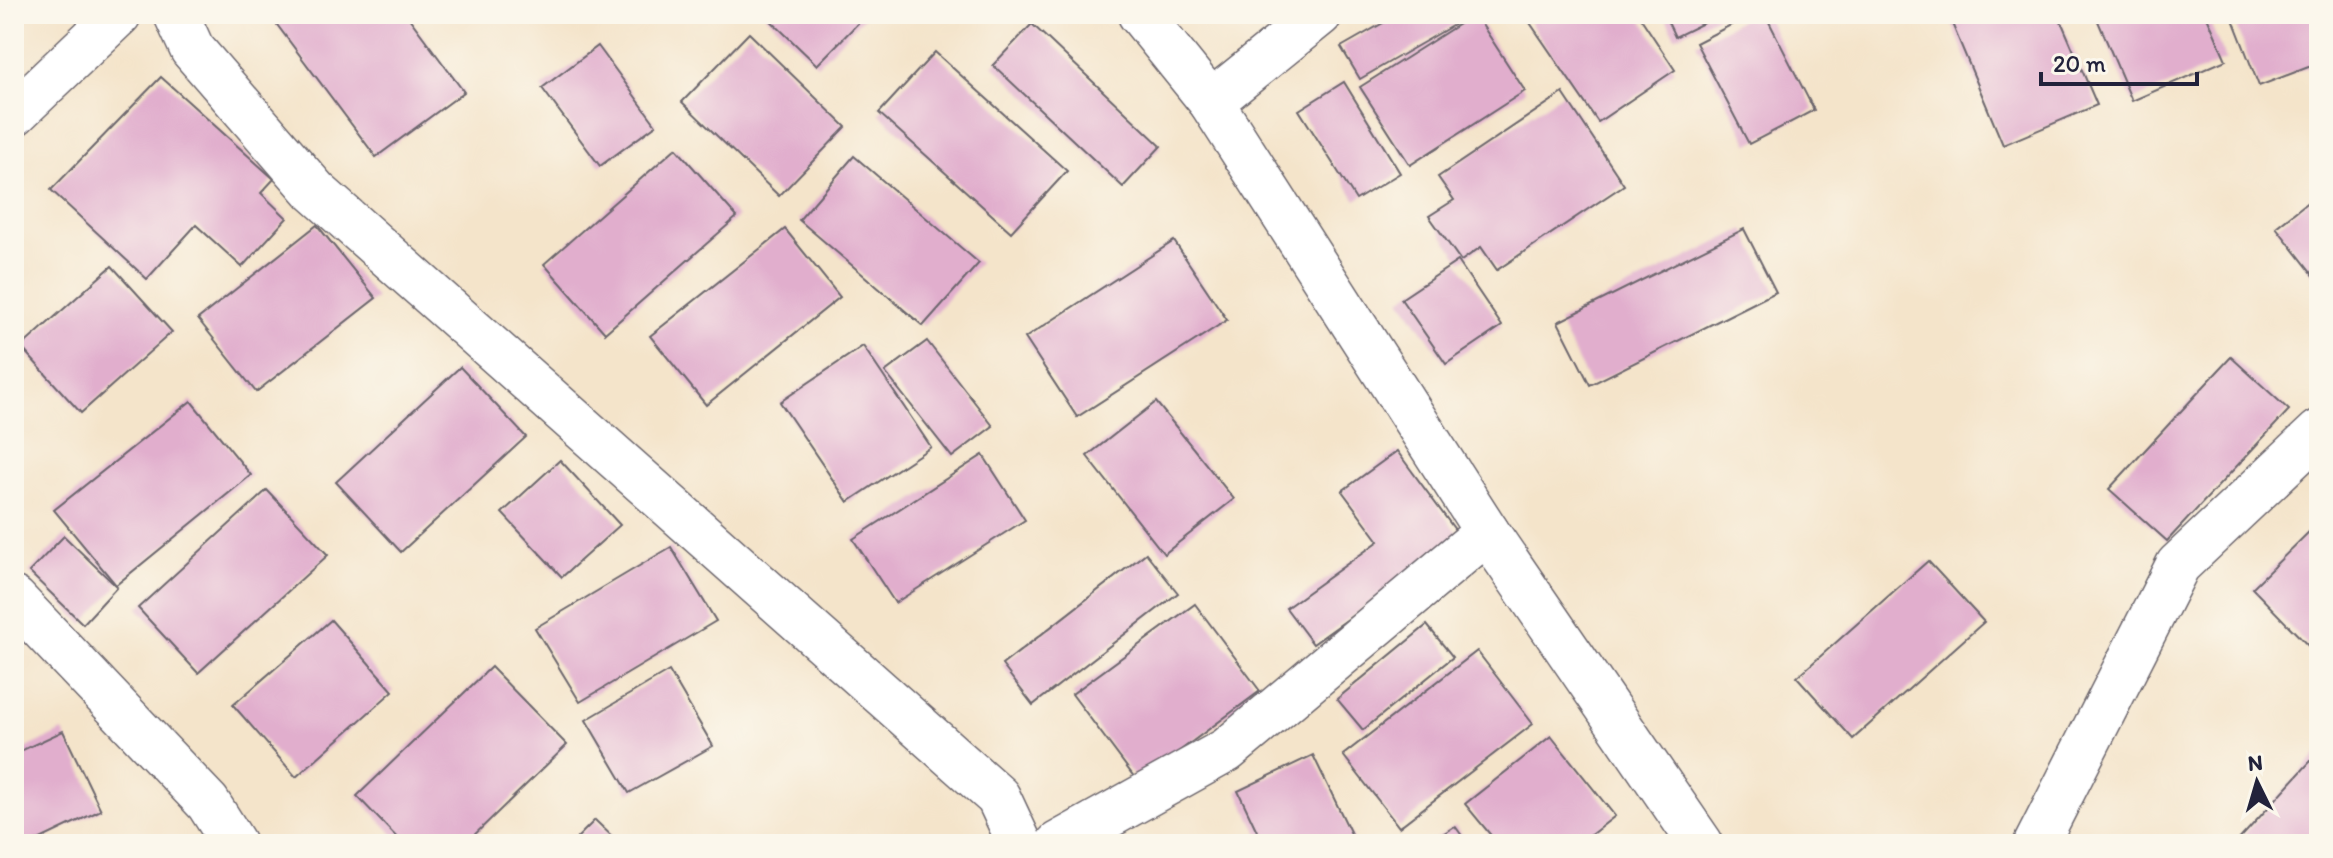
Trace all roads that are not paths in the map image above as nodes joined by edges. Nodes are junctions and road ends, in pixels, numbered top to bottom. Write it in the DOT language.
graph roads {
  1 [pos="119,14"];
  2 [pos="176,14"];
  3 [pos="1140,14"];
  4 [pos="1320,14"];
  5 [pos="1211,102"];
  6 [pos="14,114"];
  7 [pos="2319,432"];
  8 [pos="1487,532"];
  9 [pos="14,599"];
  10 [pos="234,844"];
  11 [pos="1020,844"];
  12 [pos="1058,844"];
  13 [pos="1701,844"];
  14 [pos="2036,844"];
  1 -- 6 [label="street"];
  2 -- 11 [label="street"];
  3 -- 5 [label="street"];
  4 -- 5 [label="street"];
  5 -- 8 [label="street"];
  7 -- 14 [label="street"];
  8 -- 12 [label="street"];
  8 -- 13 [label="street"];
  9 -- 10 [label="street"];
}
